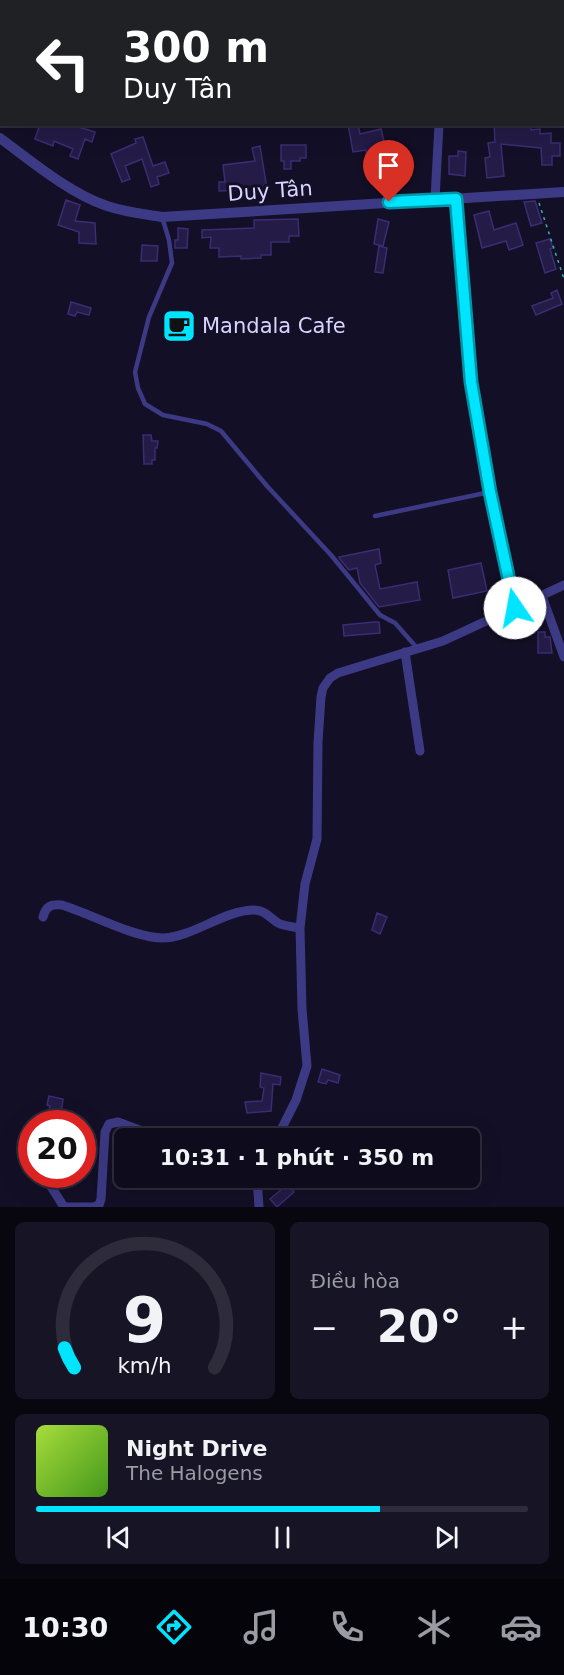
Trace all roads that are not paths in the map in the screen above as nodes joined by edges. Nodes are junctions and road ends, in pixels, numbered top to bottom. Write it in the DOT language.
graph roads {
  1 [pos="439,126"];
  2 [pos="0,138"];
  3 [pos="564,192"];
  4 [pos="435,199"];
  5 [pos="456,199"];
  6 [pos="162,217"];
  7 [pos="490,492"];
  8 [pos="375,516"];
  9 [pos="564,585"];
  10 [pos="542,596"];
  11 [pos="515,608"];
  12 [pos="418,649"];
  13 [pos="405,652"];
  14 [pos="564,657"];
  15 [pos="420,751"];
  16 [pos="43,917"];
  17 [pos="300,928"];
  18 [pos="134,1128"];
  19 [pos="282,1128"];
  20 [pos="52,1188"];
  21 [pos="258,1188"];
  22 [pos="64,1207"];
  23 [pos="259,1207"];
  1 -- 4 [label="street"];
  2 -- 6 [label="street, Duy Tân"];
  3 -- 5 [label="street, Duy Tân"];
  4 -- 5 [label="street, Duy Tân"];
  4 -- 6 [label="street, Duy Tân"];
  5 -- 7 [label="lane"];
  6 -- 12 [label="lane"];
  7 -- 8 [label="lane"];
  7 -- 11 [label="lane"];
  9 -- 10 [label="street"];
  10 -- 11 [label="street"];
  10 -- 14 [label="street"];
  11 -- 12 [label="street"];
  12 -- 13 [label="street"];
  13 -- 15 [label="street"];
  13 -- 17 [label="street"];
  16 -- 17 [label="street"];
  17 -- 19 [label="street"];
  18 -- 22 [label="street"];
  20 -- 22 [label="street"];
  21 -- 23 [label="street"];
}
